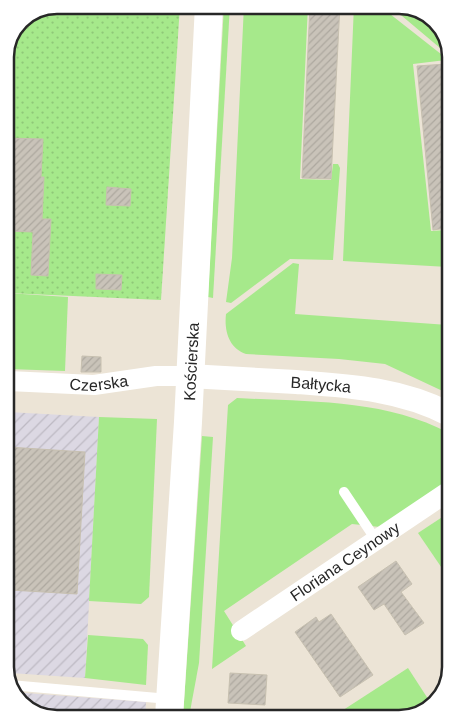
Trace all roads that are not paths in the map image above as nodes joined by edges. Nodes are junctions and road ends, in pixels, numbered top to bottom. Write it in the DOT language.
graph roads {
  1 [pos="209,14"];
  2 [pos="189,376"];
  3 [pos="14,381"];
  4 [pos="442,411"];
  5 [pos="344,492"];
  6 [pos="442,496"];
  7 [pos="376,540"];
  8 [pos="241,631"];
  9 [pos="18,686"];
  10 [pos="169,708"];
  1 -- 2 [label="main road, Kościerska"];
  2 -- 3 [label="street, Czerska"];
  2 -- 4 [label="street, Bałtycka"];
  2 -- 10 [label="main road, Kościerska"];
  5 -- 7 [label="lane"];
  6 -- 7 [label="street, Floriana Ceynowy"];
  7 -- 8 [label="street, Floriana Ceynowy"];
  9 -- 10 [label="lane"];
}
